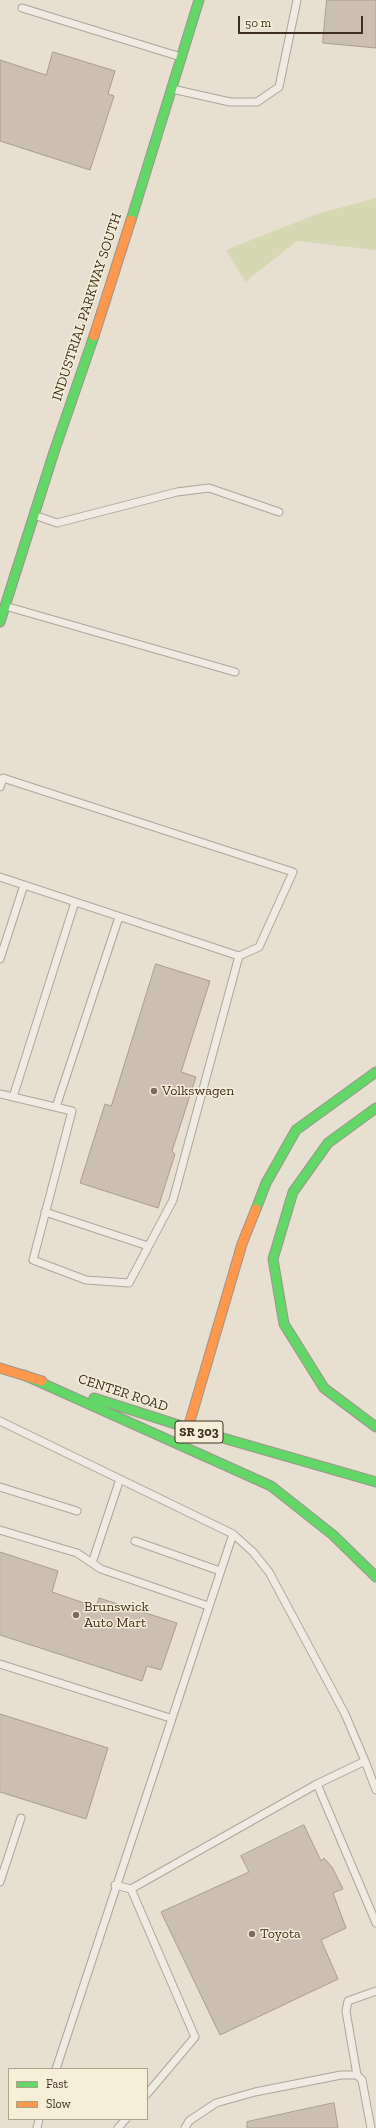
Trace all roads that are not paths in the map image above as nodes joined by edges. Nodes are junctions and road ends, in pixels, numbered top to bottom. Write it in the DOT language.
graph roads {
  1 [pos="199,0"];
  2 [pos="297,0"];
  3 [pos="22,8"];
  4 [pos="181,57"];
  5 [pos="171,89"];
  6 [pos="280,512"];
  7 [pos="34,515"];
  8 [pos="5,606"];
  9 [pos="0,622"];
  10 [pos="235,672"];
  11 [pos="0,787"];
  12 [pos="0,877"];
  13 [pos="24,885"];
  14 [pos="75,902"];
  15 [pos="119,917"];
  16 [pos="240,956"];
  17 [pos="0,959"];
  18 [pos="376,1072"];
  19 [pos="0,1094"];
  20 [pos="13,1097"];
  21 [pos="56,1107"];
  22 [pos="376,1108"];
  23 [pos="45,1212"];
  24 [pos="148,1246"];
  25 [pos="0,1368"];
  26 [pos="24,1375"];
  27 [pos="0,1421"];
  28 [pos="376,1427"];
  29 [pos="188,1428"];
  30 [pos="120,1479"];
  31 [pos="376,1482"];
  32 [pos="0,1487"];
  33 [pos="77,1511"];
  34 [pos="0,1530"];
  35 [pos="233,1534"];
  36 [pos="135,1541"];
  37 [pos="92,1563"];
  38 [pos="220,1571"];
  39 [pos="376,1577"];
  40 [pos="208,1606"];
  41 [pos="0,1664"];
  42 [pos="170,1718"];
  43 [pos="365,1761"];
  44 [pos="317,1784"];
  45 [pos="376,1790"];
  46 [pos="21,1818"];
  47 [pos="0,1882"];
  48 [pos="115,1885"];
  49 [pos="131,1889"];
  50 [pos="376,1923"];
  51 [pos="376,1991"];
  52 [pos="56,2068"];
  53 [pos="357,2076"];
  54 [pos="148,2093"];
  55 [pos="125,2120"];
  56 [pos="118,2128"];
  57 [pos="185,2128"];
  58 [pos="371,2128"];
  1 -- 4 [label="main road, INDUSTRIAL PARKWAY SOUTH"];
  2 -- 5 [label="lane"];
  3 -- 4 [label="lane"];
  4 -- 5 [label="main road, INDUSTRIAL PARKWAY SOUTH"];
  5 -- 7 [label="main road, INDUSTRIAL PARKWAY SOUTH"];
  6 -- 7 [label="lane"];
  7 -- 8 [label="main road, INDUSTRIAL PARKWAY SOUTH"];
  8 -- 9 [label="main road, INDUSTRIAL PARKWAY SOUTH"];
  8 -- 10 [label="lane"];
  11 -- 16 [label="lane"];
  12 -- 13 [label="lane"];
  13 -- 14 [label="lane"];
  13 -- 17 [label="lane"];
  14 -- 15 [label="lane"];
  14 -- 20 [label="lane"];
  15 -- 16 [label="lane"];
  15 -- 21 [label="lane"];
  16 -- 24 [label="lane"];
  18 -- 29 [label="main road"];
  19 -- 20 [label="lane"];
  20 -- 21 [label="lane"];
  21 -- 23 [label="lane"];
  22 -- 28 [label="main road"];
  23 -- 24 [label="lane"];
  23 -- 24 [label="lane"];
  25 -- 26 [label="main road, CENTER ROAD / SR 303"];
  26 -- 29 [label="main road, CENTER ROAD / SR 303"];
  26 -- 39 [label="main road"];
  27 -- 30 [label="lane"];
  29 -- 31 [label="main road, CENTER ROAD / SR 303"];
  30 -- 35 [label="lane"];
  30 -- 37 [label="lane"];
  32 -- 33 [label="lane"];
  34 -- 37 [label="lane"];
  35 -- 38 [label="lane"];
  35 -- 43 [label="lane"];
  36 -- 38 [label="lane"];
  37 -- 40 [label="lane"];
  38 -- 40 [label="lane"];
  40 -- 42 [label="lane"];
  41 -- 42 [label="lane"];
  42 -- 48 [label="lane"];
  43 -- 44 [label="lane"];
  43 -- 45 [label="lane"];
  44 -- 49 [label="lane"];
  44 -- 50 [label="lane"];
  46 -- 47 [label="lane"];
  48 -- 49 [label="lane"];
  48 -- 52 [label="lane"];
  49 -- 54 [label="lane"];
  51 -- 53 [label="lane"];
  53 -- 57 [label="lane"];
  53 -- 58 [label="lane"];
  55 -- 56 [label="lane"];
}
